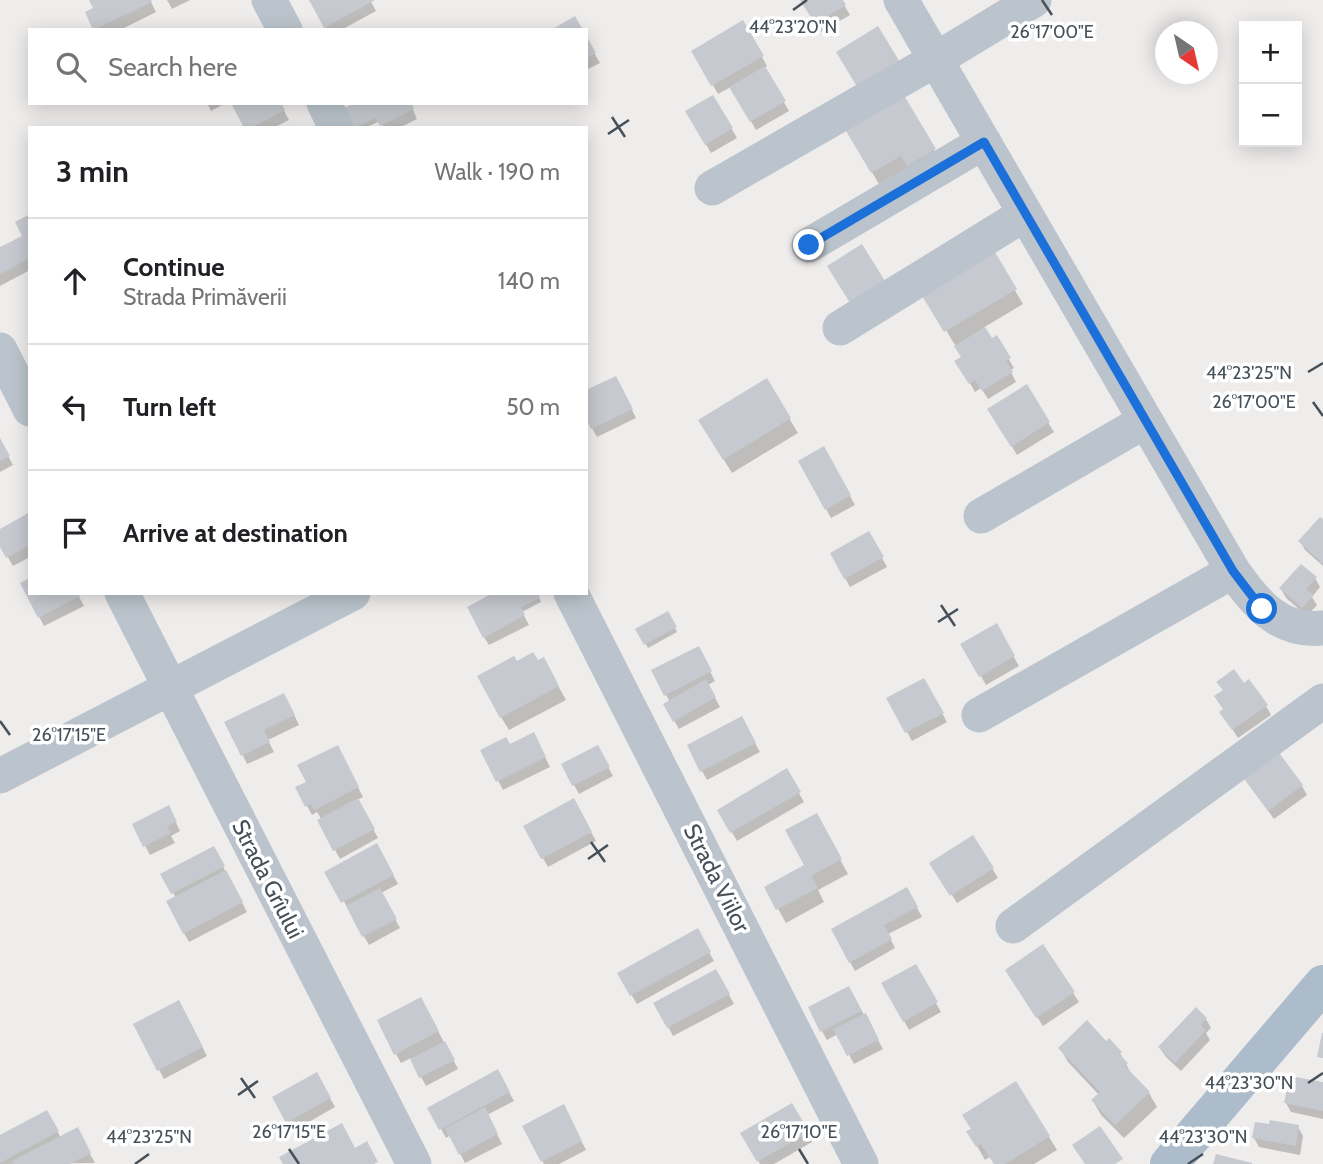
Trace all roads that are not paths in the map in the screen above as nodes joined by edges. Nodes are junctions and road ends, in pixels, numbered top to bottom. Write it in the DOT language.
graph roads {
  1 [pos="269,0"];
  2 [pos="901,0"];
  3 [pos="1034,0"];
  4 [pos="284,28"];
  5 [pos="935,60"];
  6 [pos="325,105"];
  7 [pos="335,126"];
  8 [pos="984,142"];
  9 [pos="712,188"];
  10 [pos="1025,214"];
  11 [pos="809,245"];
  12 [pos="840,327"];
  13 [pos="0,351"];
  14 [pos="28,406"];
  15 [pos="1145,421"];
  16 [pos="981,516"];
  17 [pos="1233,571"];
  18 [pos="123,595"];
  19 [pos="349,595"];
  20 [pos="572,595"];
  21 [pos="1323,628"];
  22 [pos="171,689"];
  23 [pos="1323,701"];
  24 [pos="979,715"];
  25 [pos="0,776"];
  26 [pos="1013,926"];
  27 [pos="1323,984"];
  28 [pos="414,1164"];
  29 [pos="861,1164"];
  30 [pos="1169,1164"];
  1 -- 4 [label="street"];
  2 -- 5 [label="street"];
  3 -- 5 [label="street"];
  5 -- 8 [label="street"];
  5 -- 9 [label="street"];
  6 -- 7 [label="street"];
  8 -- 10 [label="street"];
  8 -- 11 [label="street"];
  10 -- 12 [label="street"];
  10 -- 15 [label="street"];
  13 -- 14 [label="street"];
  15 -- 16 [label="street"];
  15 -- 17 [label="street"];
  17 -- 21 [label="street"];
  17 -- 24 [label="street"];
  18 -- 22 [label="street, Strada Grîului"];
  19 -- 22 [label="street"];
  20 -- 29 [label="street, Strada Viilor"];
  22 -- 25 [label="street"];
  22 -- 28 [label="street, Strada Grîului"];
  23 -- 26 [label="street"];
  27 -- 30 [label="main road"];
}
